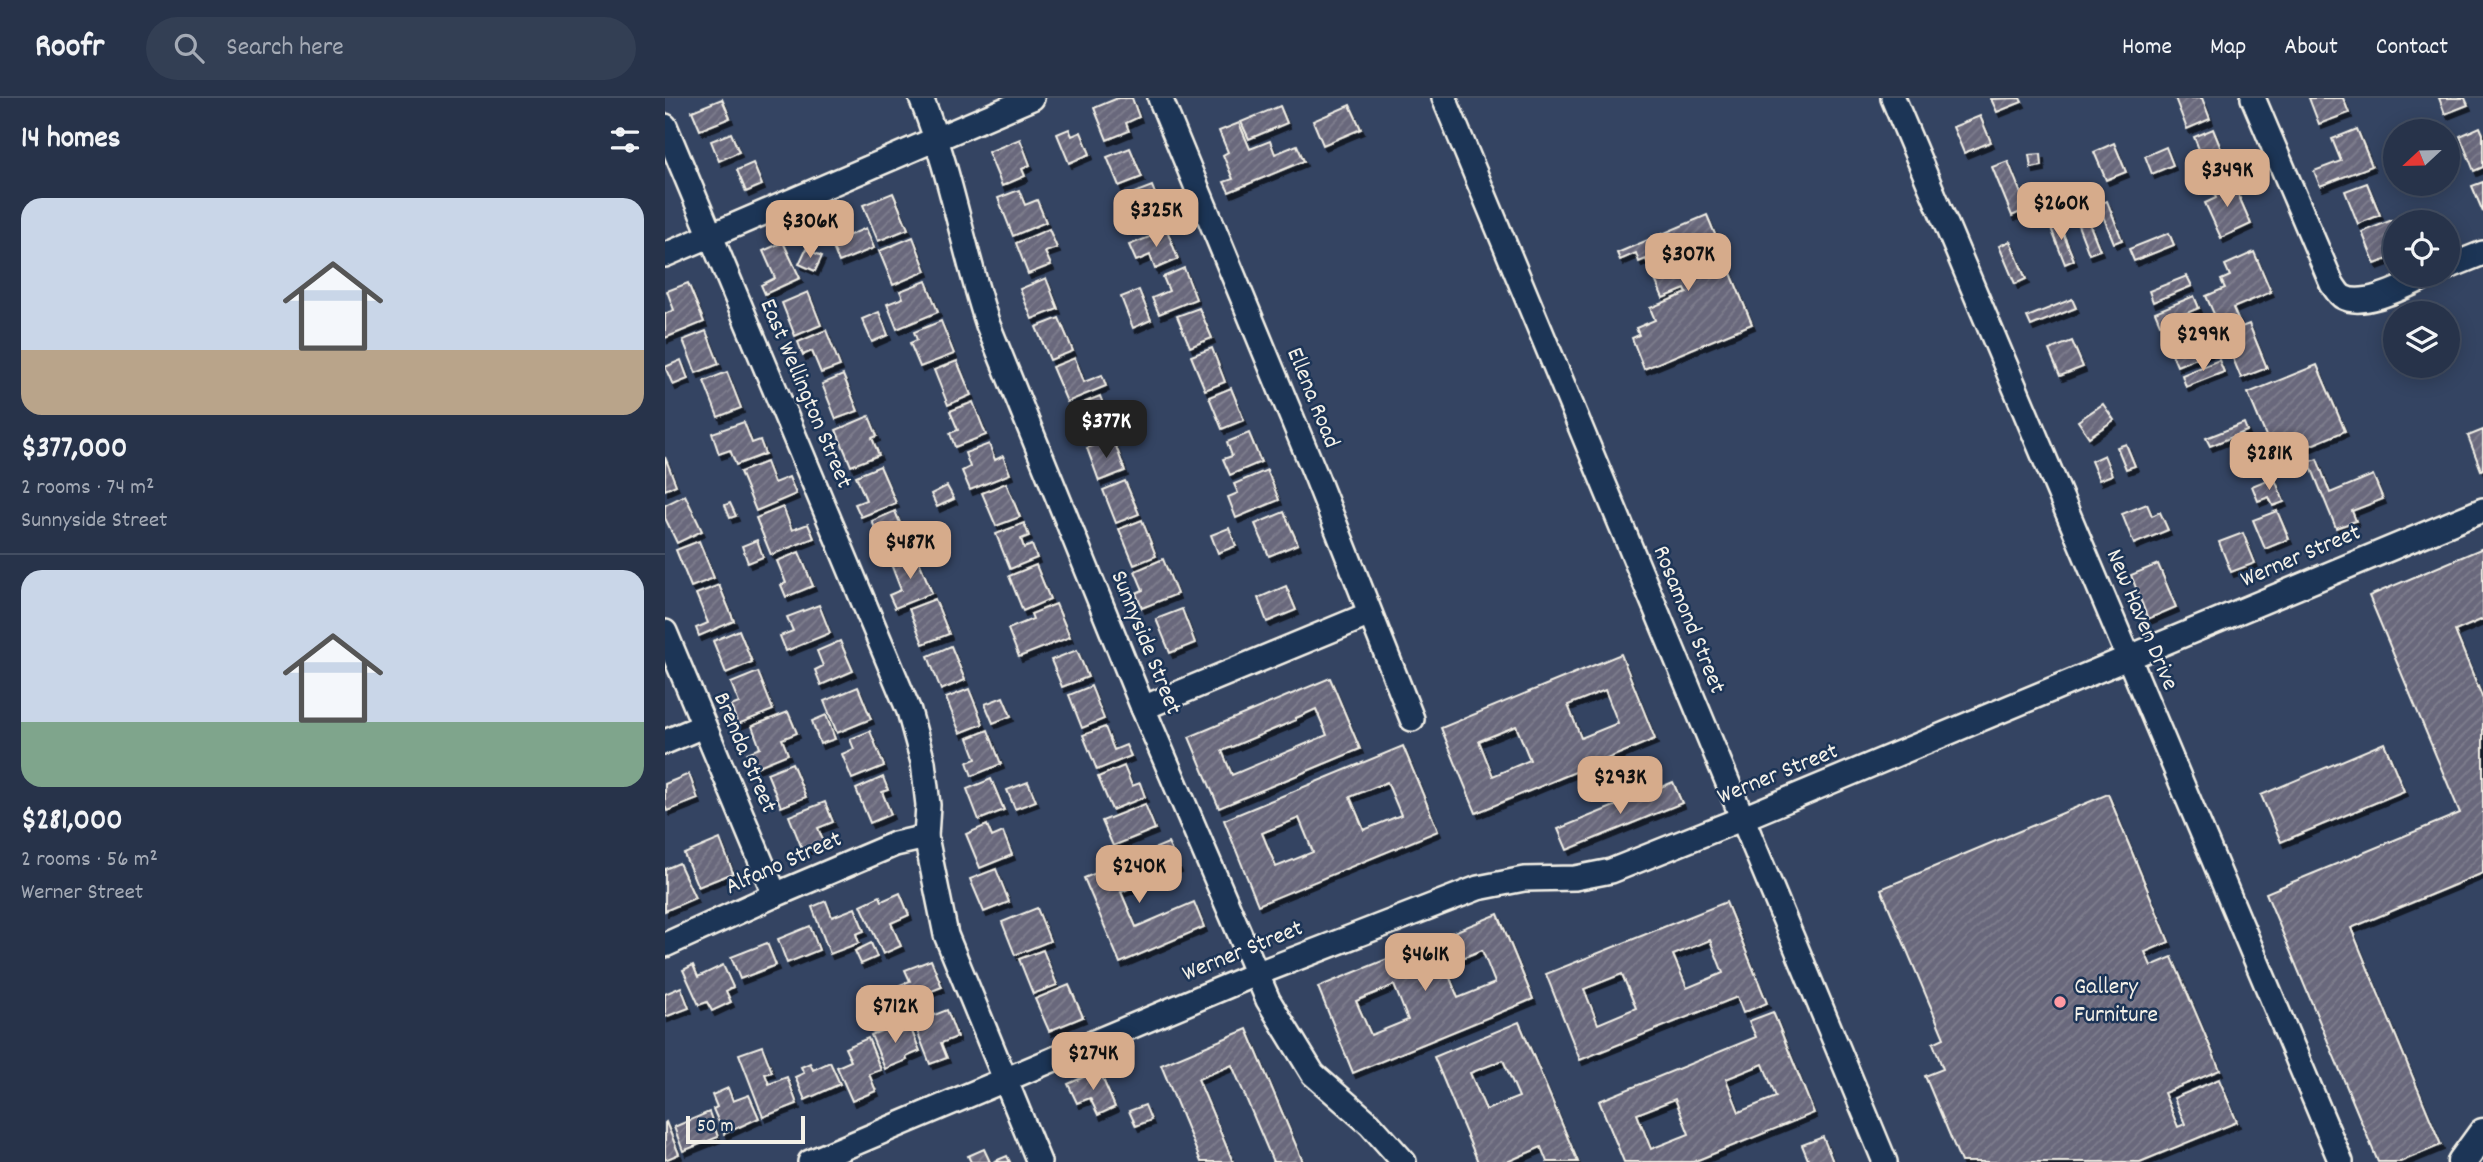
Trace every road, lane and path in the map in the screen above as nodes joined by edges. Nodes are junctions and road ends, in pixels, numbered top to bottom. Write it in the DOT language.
graph roads {
  1 [pos="921,98"];
  2 [pos="1033,98"];
  3 [pos="1160,98"];
  4 [pos="1444,98"];
  5 [pos="1893,98"];
  6 [pos="2253,98"];
  7 [pos="665,126"];
  8 [pos="936,139"];
  9 [pos="710,235"];
  10 [pos="2483,253"];
  11 [pos="665,255"];
  12 [pos="2460,262"];
  13 [pos="2400,287"];
  14 [pos="2483,510"];
  15 [pos="1370,614"];
  16 [pos="665,632"];
  17 [pos="2129,658"];
  18 [pos="1143,708"];
  19 [pos="1412,719"];
  20 [pos="703,726"];
  21 [pos="665,742"];
  22 [pos="1741,819"];
  23 [pos="926,837"];
  24 [pos="775,895"];
  25 [pos="665,946"];
  26 [pos="1256,974"];
  27 [pos="1005,1081"];
  28 [pos="2483,1133"];
  29 [pos="810,1162"];
  30 [pos="1039,1162"];
  31 [pos="1404,1162"];
  32 [pos="1885,1162"];
  33 [pos="2340,1162"];
  34 [pos="2462,1162"];
  1 -- 8 [label="street, Sunnyside Street"];
  2 -- 8 [label="street"];
  3 -- 15 [label="street, Ellena Road"];
  4 -- 22 [label="street, Rosamond Street"];
  5 -- 17 [label="street, New Haven Drive"];
  6 -- 13 [label="street"];
  7 -- 9 [label="street, East Wellington Street"];
  8 -- 9 [label="street"];
  8 -- 18 [label="street, Sunnyside Street"];
  9 -- 11 [label="street"];
  9 -- 23 [label="street, East Wellington Street"];
  10 -- 12 [label="street"];
  14 -- 17 [label="street, Werner Street"];
  15 -- 18 [label="street"];
  15 -- 19 [label="street, Ellena Road"];
  16 -- 20 [label="street, Brenda Street"];
  17 -- 22 [label="street, Werner Street"];
  17 -- 33 [label="street, New Haven Drive"];
  18 -- 26 [label="street, Sunnyside Street"];
  20 -- 21 [label="street"];
  20 -- 24 [label="street, Brenda Street"];
  22 -- 26 [label="street, Werner Street"];
  22 -- 32 [label="street, Rosamond Street"];
  23 -- 24 [label="street, Alfano Street"];
  23 -- 27 [label="street, East Wellington Street"];
  24 -- 25 [label="street, Alfano Street"];
  26 -- 27 [label="street, Werner Street"];
  26 -- 31 [label="street, Sunnyside Street"];
  27 -- 29 [label="street, Werner Street"];
  27 -- 30 [label="street, East Wellington Street"];
  28 -- 34 [label="main road"];
}
